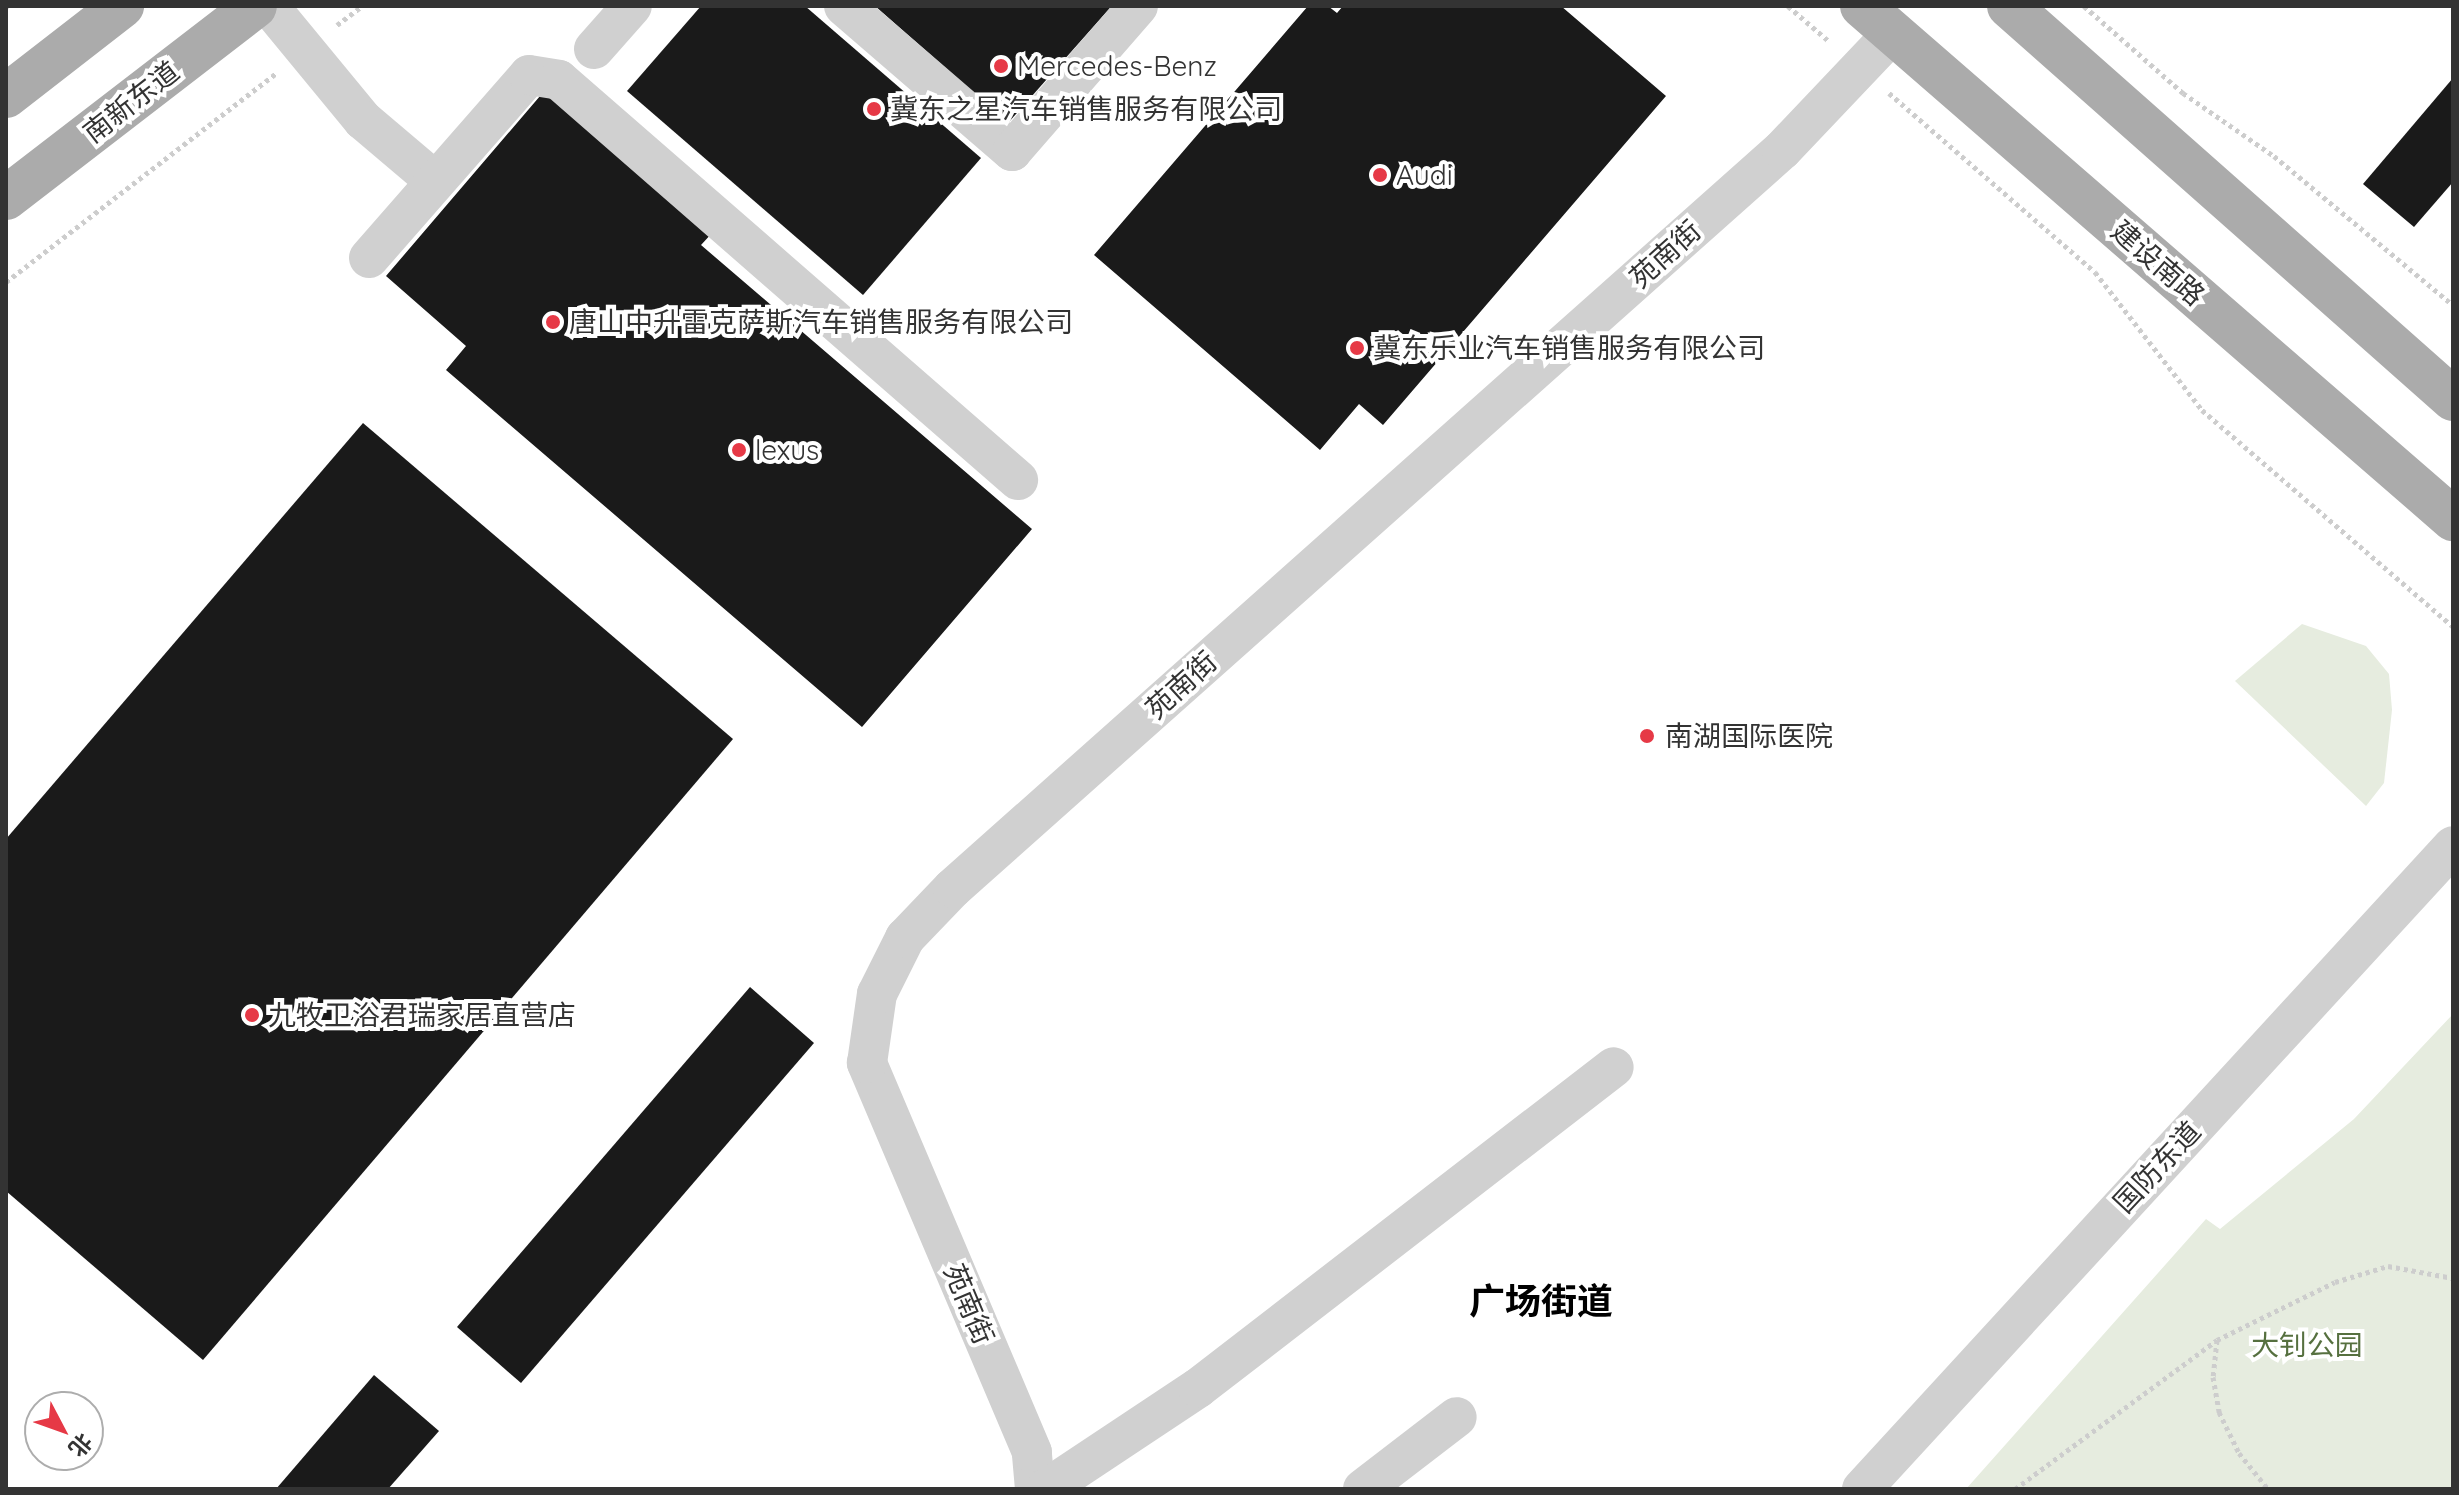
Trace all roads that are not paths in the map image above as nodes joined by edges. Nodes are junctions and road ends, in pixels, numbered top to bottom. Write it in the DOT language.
graph roads {
  1 [pos="122,6"];
  2 [pos="255,6"];
  3 [pos="269,6"];
  4 [pos="632,6"];
  5 [pos="844,6"];
  6 [pos="1138,6"];
  7 [pos="2013,7"];
  8 [pos="1878,19"];
  9 [pos="594,49"];
  10 [pos="6,96"];
  11 [pos="435,181"];
  12 [pos="6,198"];
  13 [pos="369,258"];
  14 [pos="2453,399"];
  15 [pos="1018,480"];
  16 [pos="2453,519"];
  17 [pos="2453,846"];
  18 [pos="1614,1067"];
  19 [pos="1457,1417"];
  20 [pos="1035,1489"];
  21 [pos="1046,1489"];
  22 [pos="1363,1489"];
  23 [pos="1862,1489"];
  1 -- 10 [label="main road"];
  2 -- 12 [label="main road, 南新东道"];
  3 -- 11 [label="street"];
  4 -- 9 [label="street"];
  5 -- 6 [label="street"];
  7 -- 14 [label="main road"];
  8 -- 16 [label="main road, 建设南路"];
  8 -- 20 [label="street, 苑南街"];
  11 -- 13 [label="street"];
  11 -- 15 [label="street"];
  17 -- 23 [label="street, 国防东道"];
  18 -- 21 [label="street"];
  19 -- 22 [label="street"];
}
